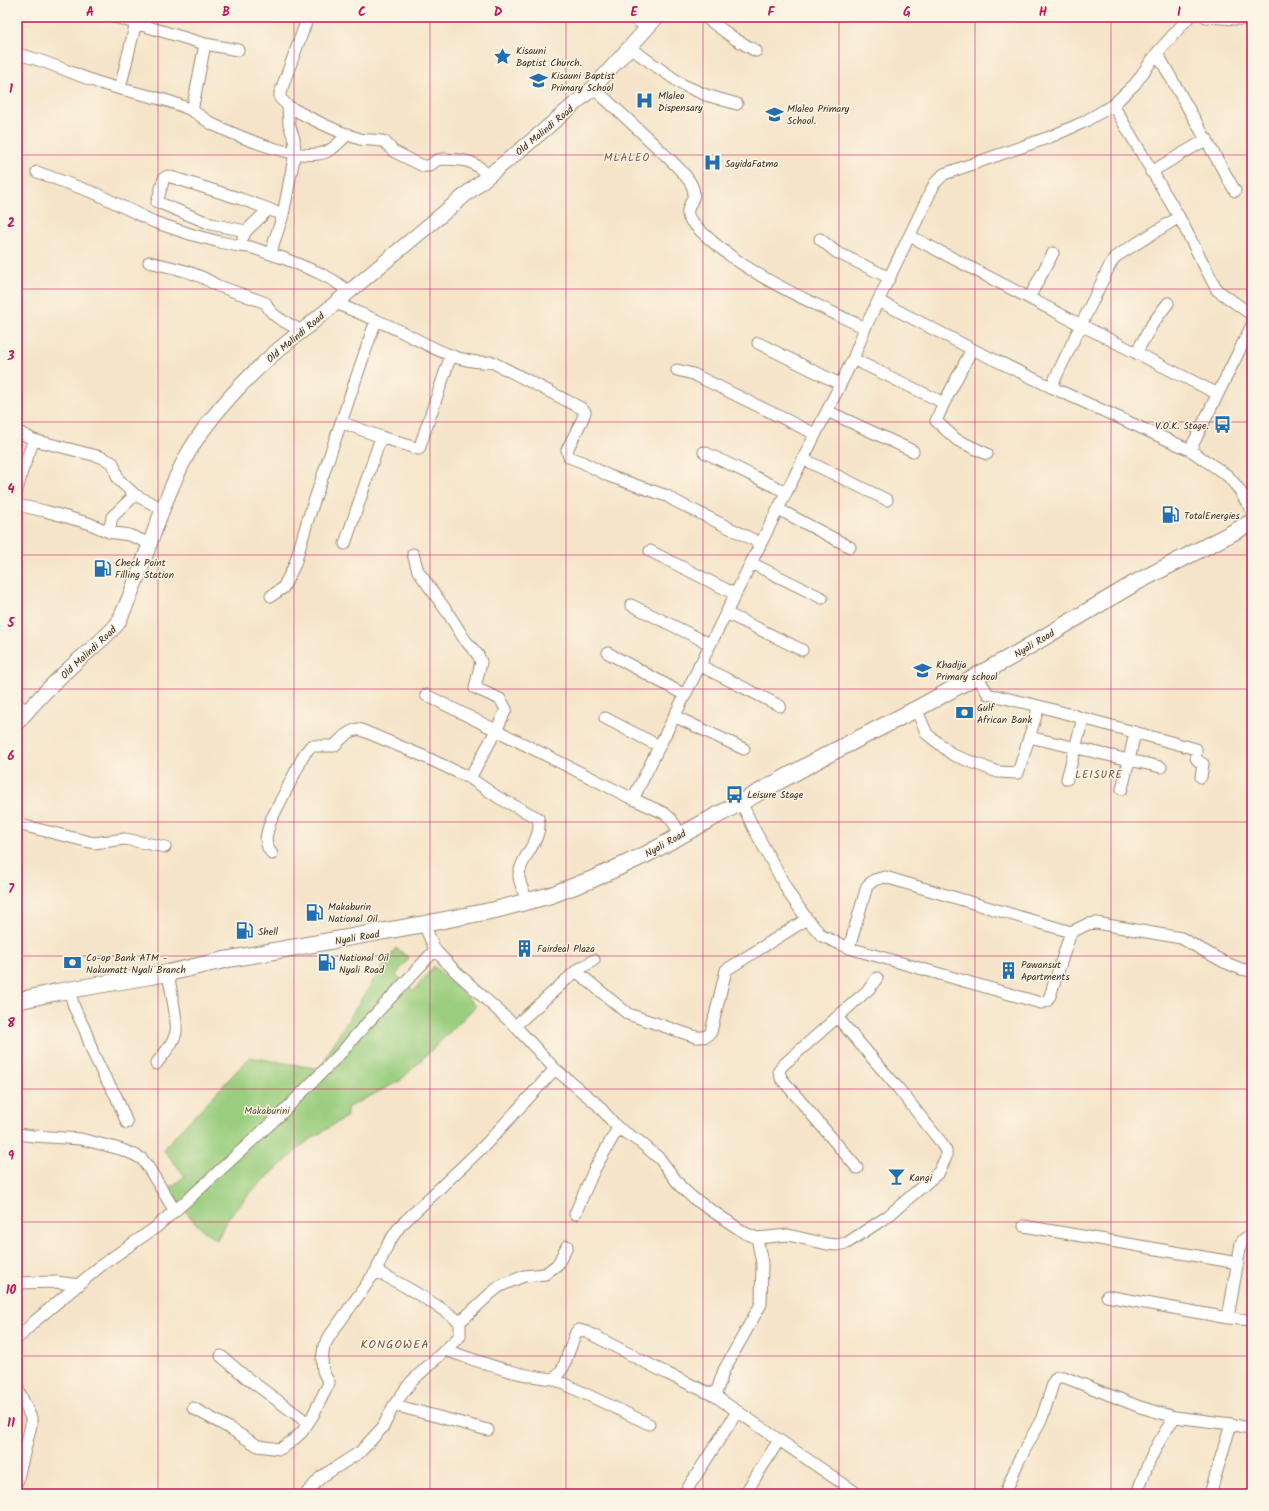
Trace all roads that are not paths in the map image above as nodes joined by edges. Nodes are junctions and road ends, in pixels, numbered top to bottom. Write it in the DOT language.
graph roads {
  1 [pos="115,17"];
  2 [pos="308,17"];
  3 [pos="632,17"];
  4 [pos="657,17"];
  5 [pos="705,17"];
  6 [pos="1189,17"];
  7 [pos="1206,17"];
  8 [pos="1248,19"];
  9 [pos="137,20"];
  10 [pos="647,28"];
  11 [pos="205,44"];
  12 [pos="630,48"];
  13 [pos="238,50"];
  14 [pos="756,51"];
  15 [pos="1157,52"];
  16 [pos="17,54"];
  17 [pos="120,88"];
  18 [pos="593,88"];
  19 [pos="737,104"];
  20 [pos="1113,105"];
  21 [pos="288,106"];
  22 [pos="192,111"];
  23 [pos="348,134"];
  24 [pos="1206,139"];
  25 [pos="295,152"];
  26 [pos="37,172"];
  27 [pos="1151,172"];
  28 [pos="488,176"];
  29 [pos="1234,190"];
  30 [pos="269,209"];
  31 [pos="283,215"];
  32 [pos="1179,217"];
  33 [pos="246,231"];
  34 [pos="910,236"];
  35 [pos="820,239"];
  36 [pos="239,246"];
  37 [pos="1053,253"];
  38 [pos="271,254"];
  39 [pos="149,262"];
  40 [pos="890,278"];
  41 [pos="348,291"];
  42 [pos="1029,298"];
  43 [pos="879,301"];
  44 [pos="336,303"];
  45 [pos="1168,303"];
  46 [pos="1252,315"];
  47 [pos="376,320"];
  48 [pos="1252,324"];
  49 [pos="1081,326"];
  50 [pos="865,328"];
  51 [pos="302,331"];
  52 [pos="758,343"];
  53 [pos="972,349"];
  54 [pos="1136,353"];
  55 [pos="451,355"];
  56 [pos="853,359"];
  57 [pos="677,370"];
  58 [pos="840,384"];
  59 [pos="1051,387"];
  60 [pos="1218,394"];
  61 [pos="944,403"];
  62 [pos="827,411"];
  63 [pos="341,422"];
  64 [pos="17,431"];
  65 [pos="815,434"];
  66 [pos="381,437"];
  67 [pos="34,440"];
  68 [pos="1190,450"];
  69 [pos="913,451"];
  70 [pos="704,452"];
  71 [pos="987,454"];
  72 [pos="802,459"];
  73 [pos="17,490"];
  74 [pos="786,492"];
  75 [pos="135,495"];
  76 [pos="887,500"];
  77 [pos="17,505"];
  78 [pos="162,509"];
  79 [pos="778,510"];
  80 [pos="1252,511"];
  81 [pos="1252,522"];
  82 [pos="109,532"];
  83 [pos="760,543"];
  84 [pos="151,544"];
  85 [pos="345,544"];
  86 [pos="850,548"];
  87 [pos="650,551"];
  88 [pos="413,554"];
  89 [pos="751,563"];
  90 [pos="735,594"];
  91 [pos="271,596"];
  92 [pos="822,598"];
  93 [pos="631,605"];
  94 [pos="726,613"];
  95 [pos="710,644"];
  96 [pos="802,650"];
  97 [pos="608,653"];
  98 [pos="700,665"];
  99 [pos="977,676"];
  100 [pos="426,695"];
  101 [pos="685,695"];
  102 [pos="780,706"];
  103 [pos="1039,706"];
  104 [pos="916,709"];
  105 [pos="20,713"];
  106 [pos="674,716"];
  107 [pos="605,718"];
  108 [pos="1083,718"];
  109 [pos="496,731"];
  110 [pos="1135,732"];
  111 [pos="1030,737"];
  112 [pos="659,746"];
  113 [pos="1074,748"];
  114 [pos="744,749"];
  115 [pos="1129,760"];
  116 [pos="1161,767"];
  117 [pos="1201,777"];
  118 [pos="470,778"];
  119 [pos="1067,780"];
  120 [pos="1122,789"];
  121 [pos="633,799"];
  122 [pos="741,802"];
  123 [pos="17,824"];
  124 [pos="681,835"];
  125 [pos="165,847"];
  126 [pos="272,854"];
  127 [pos="527,901"];
  128 [pos="807,919"];
  129 [pos="424,924"];
  130 [pos="1071,932"];
  131 [pos="849,948"];
  132 [pos="435,950"];
  133 [pos="594,960"];
  134 [pos="576,971"];
  135 [pos="1252,971"];
  136 [pos="168,973"];
  137 [pos="877,978"];
  138 [pos="69,989"];
  139 [pos="17,1001"];
  140 [pos="837,1017"];
  141 [pos="515,1026"];
  142 [pos="156,1064"];
  143 [pos="555,1069"];
  144 [pos="127,1123"];
  145 [pos="618,1128"];
  146 [pos="17,1134"];
  147 [pos="857,1168"];
  148 [pos="175,1211"];
  149 [pos="575,1214"];
  150 [pos="1024,1226"];
  151 [pos="1252,1236"];
  152 [pos="757,1238"];
  153 [pos="567,1246"];
  154 [pos="1238,1263"];
  155 [pos="376,1271"];
  156 [pos="17,1283"];
  157 [pos="79,1285"];
  158 [pos="1107,1296"];
  159 [pos="1228,1318"];
  160 [pos="1252,1320"];
  161 [pos="460,1322"];
  162 [pos="17,1339"];
  163 [pos="445,1350"];
  164 [pos="221,1356"];
  165 [pos="554,1379"];
  166 [pos="17,1388"];
  167 [pos="715,1396"];
  168 [pos="394,1405"];
  169 [pos="193,1408"];
  170 [pos="737,1412"];
  171 [pos="1175,1417"];
  172 [pos="308,1423"];
  173 [pos="649,1424"];
  174 [pos="1231,1424"];
  175 [pos="1252,1429"];
  176 [pos="488,1430"];
  177 [pos="779,1440"];
  178 [pos="17,1482"];
  179 [pos="306,1494"];
  180 [pos="684,1494"];
  181 [pos="745,1494"];
  182 [pos="858,1494"];
  183 [pos="1005,1494"];
  184 [pos="1137,1494"];
  185 [pos="1210,1494"];
  1 -- 9 [label="street"];
  2 -- 21 [label="street"];
  3 -- 10 [label="street"];
  4 -- 10 [label="main road, Old Malindi Road"];
  5 -- 14 [label="street"];
  6 -- 15 [label="street"];
  7 -- 8 [label="street"];
  9 -- 11 [label="street"];
  9 -- 17 [label="street"];
  10 -- 12 [label="main road, Old Malindi Road"];
  11 -- 13 [label="street"];
  11 -- 22 [label="street"];
  12 -- 18 [label="main road, Old Malindi Road"];
  12 -- 19 [label="street"];
  15 -- 20 [label="street"];
  15 -- 24 [label="street"];
  16 -- 17 [label="street"];
  17 -- 22 [label="street"];
  18 -- 28 [label="main road, Old Malindi Road"];
  18 -- 50 [label="street"];
  20 -- 27 [label="street"];
  20 -- 34 [label="street"];
  21 -- 23 [label="street"];
  21 -- 25 [label="street"];
  22 -- 25 [label="street"];
  23 -- 25 [label="street"];
  23 -- 28 [label="street"];
  24 -- 27 [label="street"];
  24 -- 29 [label="street"];
  25 -- 31 [label="street"];
  26 -- 36 [label="street"];
  27 -- 32 [label="street"];
  28 -- 41 [label="main road, Old Malindi Road"];
  30 -- 31 [label="street"];
  30 -- 33 [label="street"];
  30 -- 33 [label="street"];
  31 -- 38 [label="street"];
  32 -- 46 [label="street"];
  32 -- 49 [label="street"];
  33 -- 36 [label="street"];
  34 -- 40 [label="street"];
  34 -- 42 [label="street"];
  35 -- 40 [label="street"];
  36 -- 38 [label="street"];
  37 -- 42 [label="street"];
  38 -- 41 [label="street"];
  39 -- 51 [label="street"];
  40 -- 43 [label="street"];
  41 -- 44 [label="main road, Old Malindi Road"];
  42 -- 49 [label="street"];
  43 -- 50 [label="street"];
  43 -- 53 [label="street"];
  44 -- 47 [label="street"];
  44 -- 51 [label="main road, Old Malindi Road"];
  45 -- 54 [label="street"];
  47 -- 55 [label="street"];
  47 -- 63 [label="street"];
  48 -- 60 [label="street"];
  49 -- 54 [label="street"];
  49 -- 59 [label="street"];
  50 -- 56 [label="street"];
  51 -- 78 [label="main road, Old Malindi Road"];
  52 -- 58 [label="street"];
  53 -- 59 [label="street"];
  53 -- 61 [label="street"];
  54 -- 60 [label="street"];
  55 -- 66 [label="street"];
  55 -- 83 [label="street"];
  56 -- 58 [label="street"];
  56 -- 61 [label="street"];
  57 -- 65 [label="street"];
  58 -- 62 [label="street"];
  59 -- 68 [label="street"];
  60 -- 68 [label="street"];
  61 -- 71 [label="street"];
  62 -- 65 [label="street"];
  62 -- 69 [label="street"];
  63 -- 66 [label="street"];
  63 -- 91 [label="street"];
  64 -- 67 [label="street"];
  65 -- 72 [label="street"];
  66 -- 85 [label="street"];
  67 -- 73 [label="street"];
  67 -- 75 [label="street"];
  68 -- 80 [label="street"];
  70 -- 74 [label="street"];
  72 -- 74 [label="street"];
  72 -- 76 [label="street"];
  74 -- 79 [label="street"];
  75 -- 78 [label="street"];
  75 -- 82 [label="street"];
  77 -- 82 [label="street"];
  78 -- 84 [label="main road, Old Malindi Road"];
  79 -- 83 [label="street"];
  79 -- 86 [label="street"];
  81 -- 99 [label="highway, Nyali Road"];
  82 -- 84 [label="street"];
  83 -- 89 [label="street"];
  84 -- 105 [label="main road, Old Malindi Road"];
  87 -- 90 [label="street"];
  88 -- 109 [label="street"];
  89 -- 90 [label="street"];
  89 -- 92 [label="street"];
  90 -- 94 [label="street"];
  93 -- 95 [label="street"];
  94 -- 95 [label="street"];
  94 -- 96 [label="street"];
  95 -- 98 [label="street"];
  97 -- 101 [label="street"];
  98 -- 101 [label="street"];
  98 -- 102 [label="street"];
  99 -- 103 [label="street"];
  99 -- 104 [label="highway, Nyali Road"];
  100 -- 109 [label="street"];
  101 -- 106 [label="street"];
  103 -- 108 [label="street"];
  103 -- 111 [label="street"];
  104 -- 111 [label="street"];
  104 -- 122 [label="highway, Nyali Road"];
  106 -- 112 [label="street"];
  106 -- 114 [label="street"];
  107 -- 112 [label="street"];
  108 -- 110 [label="street"];
  108 -- 113 [label="street"];
  109 -- 118 [label="street"];
  109 -- 121 [label="street"];
  110 -- 115 [label="street"];
  110 -- 117 [label="street"];
  111 -- 113 [label="street"];
  112 -- 121 [label="street"];
  113 -- 115 [label="street"];
  113 -- 119 [label="street"];
  115 -- 116 [label="street"];
  115 -- 120 [label="street"];
  118 -- 126 [label="street"];
  118 -- 127 [label="street"];
  121 -- 124 [label="street"];
  122 -- 124 [label="highway, Nyali Road"];
  122 -- 128 [label="street"];
  123 -- 125 [label="street"];
  124 -- 127 [label="highway, Nyali Road"];
  127 -- 129 [label="highway, Nyali Road"];
  128 -- 131 [label="street"];
  128 -- 134 [label="street"];
  129 -- 132 [label="street"];
  129 -- 136 [label="highway, Nyali Road"];
  130 -- 131 [label="street"];
  130 -- 131 [label="street"];
  130 -- 135 [label="street"];
  132 -- 141 [label="street"];
  132 -- 148 [label="street"];
  133 -- 134 [label="street"];
  134 -- 141 [label="street"];
  136 -- 138 [label="highway, Nyali Road"];
  136 -- 142 [label="street"];
  137 -- 140 [label="street"];
  138 -- 139 [label="highway, Nyali Road"];
  138 -- 144 [label="street"];
  140 -- 147 [label="street"];
  140 -- 152 [label="street"];
  141 -- 143 [label="street"];
  143 -- 145 [label="street"];
  143 -- 155 [label="street"];
  145 -- 149 [label="street"];
  145 -- 152 [label="street"];
  146 -- 148 [label="street"];
  148 -- 157 [label="street"];
  150 -- 154 [label="street"];
  151 -- 154 [label="street"];
  152 -- 167 [label="street"];
  153 -- 161 [label="street"];
  154 -- 159 [label="street"];
  155 -- 161 [label="street"];
  155 -- 172 [label="street"];
  156 -- 157 [label="street"];
  157 -- 162 [label="street"];
  158 -- 159 [label="street"];
  159 -- 160 [label="street"];
  161 -- 163 [label="street"];
  163 -- 165 [label="street"];
  163 -- 168 [label="street"];
  164 -- 172 [label="street"];
  165 -- 167 [label="street"];
  165 -- 173 [label="street"];
  166 -- 178 [label="street"];
  167 -- 170 [label="street"];
  168 -- 176 [label="street"];
  168 -- 179 [label="street"];
  169 -- 172 [label="street"];
  170 -- 177 [label="street"];
  170 -- 180 [label="street"];
  171 -- 174 [label="street"];
  171 -- 183 [label="street"];
  171 -- 184 [label="street"];
  174 -- 175 [label="street"];
  174 -- 185 [label="street"];
  177 -- 181 [label="street"];
  177 -- 182 [label="street"];
}
